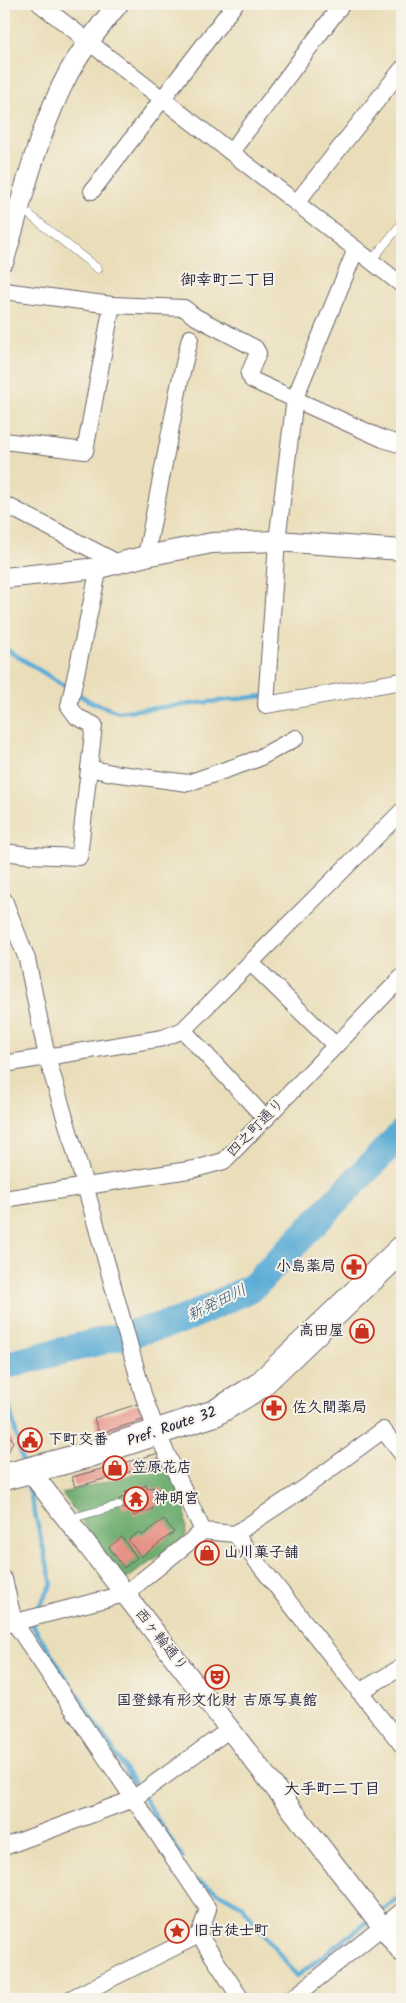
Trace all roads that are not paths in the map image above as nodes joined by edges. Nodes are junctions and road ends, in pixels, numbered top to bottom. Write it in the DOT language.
graph roads {
  1 [pos="40,4"];
  2 [pos="118,4"];
  3 [pos="236,4"];
  4 [pos="342,4"];
  5 [pos="88,41"];
  6 [pos="402,69"];
  7 [pos="162,99"];
  8 [pos="231,152"];
  9 [pos="92,191"];
  10 [pos="297,202"];
  11 [pos="20,207"];
  12 [pos="402,224"];
  13 [pos="356,249"];
  14 [pos="4,260"];
  15 [pos="371,260"];
  16 [pos="98,270"];
  17 [pos="402,285"];
  18 [pos="4,291"];
  19 [pos="112,306"];
  20 [pos="190,338"];
  21 [pos="295,398"];
  22 [pos="4,441"];
  23 [pos="402,444"];
  24 [pos="4,504"];
  25 [pos="277,541"];
  26 [pos="402,550"];
  27 [pos="146,556"];
  28 [pos="118,563"];
  29 [pos="98,568"];
  30 [pos="4,578"];
  31 [pos="402,681"];
  32 [pos="296,738"];
  33 [pos="89,768"];
  34 [pos="402,811"];
  35 [pos="4,852"];
  36 [pos="4,900"];
  37 [pos="251,963"];
  38 [pos="402,977"];
  39 [pos="183,1030"];
  40 [pos="335,1045"];
  41 [pos="47,1057"];
  42 [pos="4,1064"];
  43 [pos="266,1118"];
  44 [pos="86,1185"];
  45 [pos="7,1198"];
  46 [pos="402,1249"];
  47 [pos="157,1433"];
  48 [pos="402,1454"];
  49 [pos="30,1471"];
  50 [pos="4,1477"];
  51 [pos="119,1505"];
  52 [pos="76,1517"];
  53 [pos="203,1531"];
  54 [pos="235,1534"];
  55 [pos="4,1579"];
  56 [pos="125,1594"];
  57 [pos="9,1624"];
  58 [pos="402,1667"];
  59 [pos="359,1692"];
  60 [pos="230,1729"];
  61 [pos="402,1745"];
  62 [pos="133,1798"];
  63 [pos="4,1848"];
  64 [pos="402,1911"];
  65 [pos="382,1926"];
  66 [pos="199,1935"];
  67 [pos="402,1952"];
  68 [pos="70,1999"];
  69 [pos="241,1999"];
  70 [pos="292,1999"];
  1 -- 5 [label="street"];
  2 -- 5 [label="street"];
  3 -- 7 [label="street"];
  4 -- 8 [label="street"];
  5 -- 7 [label="street"];
  5 -- 11 [label="street"];
  6 -- 10 [label="street"];
  7 -- 8 [label="street"];
  7 -- 9 [label="street"];
  8 -- 10 [label="street"];
  10 -- 13 [label="street"];
  11 -- 14 [label="street"];
  11 -- 16 [label="lane"];
  12 -- 15 [label="lane"];
  13 -- 15 [label="street"];
  13 -- 21 [label="street"];
  15 -- 17 [label="street"];
  18 -- 19 [label="street"];
  19 -- 21 [label="street"];
  19 -- 22 [label="street"];
  20 -- 27 [label="street"];
  21 -- 23 [label="street"];
  21 -- 25 [label="street"];
  24 -- 28 [label="street"];
  25 -- 26 [label="street"];
  25 -- 27 [label="street"];
  25 -- 31 [label="street"];
  27 -- 28 [label="street"];
  28 -- 29 [label="street"];
  29 -- 30 [label="street"];
  29 -- 33 [label="street"];
  32 -- 33 [label="street"];
  33 -- 35 [label="street"];
  34 -- 37 [label="street"];
  36 -- 41 [label="street"];
  37 -- 39 [label="street"];
  37 -- 40 [label="street"];
  38 -- 40 [label="street, 四之町通り"];
  39 -- 41 [label="street"];
  39 -- 43 [label="street"];
  40 -- 43 [label="street, 四之町通り"];
  41 -- 42 [label="street"];
  41 -- 44 [label="street"];
  43 -- 44 [label="street, 四之町通り"];
  44 -- 45 [label="street, 四之町通り"];
  44 -- 47 [label="street"];
  46 -- 47 [label="main road, Pref. Route 32"];
  47 -- 49 [label="main road, Pref. Route 32"];
  47 -- 53 [label="street"];
  48 -- 54 [label="street"];
  49 -- 50 [label="main road, Pref. Route 32"];
  49 -- 56 [label="street, 西ヶ輪通り"];
  51 -- 52 [label="lane"];
  53 -- 54 [label="street"];
  53 -- 56 [label="street"];
  54 -- 59 [label="street"];
  55 -- 57 [label="street"];
  56 -- 57 [label="street"];
  56 -- 60 [label="street, 西ヶ輪通り"];
  57 -- 62 [label="street"];
  58 -- 59 [label="street"];
  59 -- 61 [label="street"];
  60 -- 62 [label="street"];
  60 -- 65 [label="street, 西ヶ輪通り"];
  62 -- 63 [label="street"];
  62 -- 66 [label="street"];
  64 -- 65 [label="street"];
  65 -- 67 [label="street, 西ヶ輪通り"];
  65 -- 70 [label="street"];
  66 -- 68 [label="street"];
  66 -- 69 [label="street"];
}
